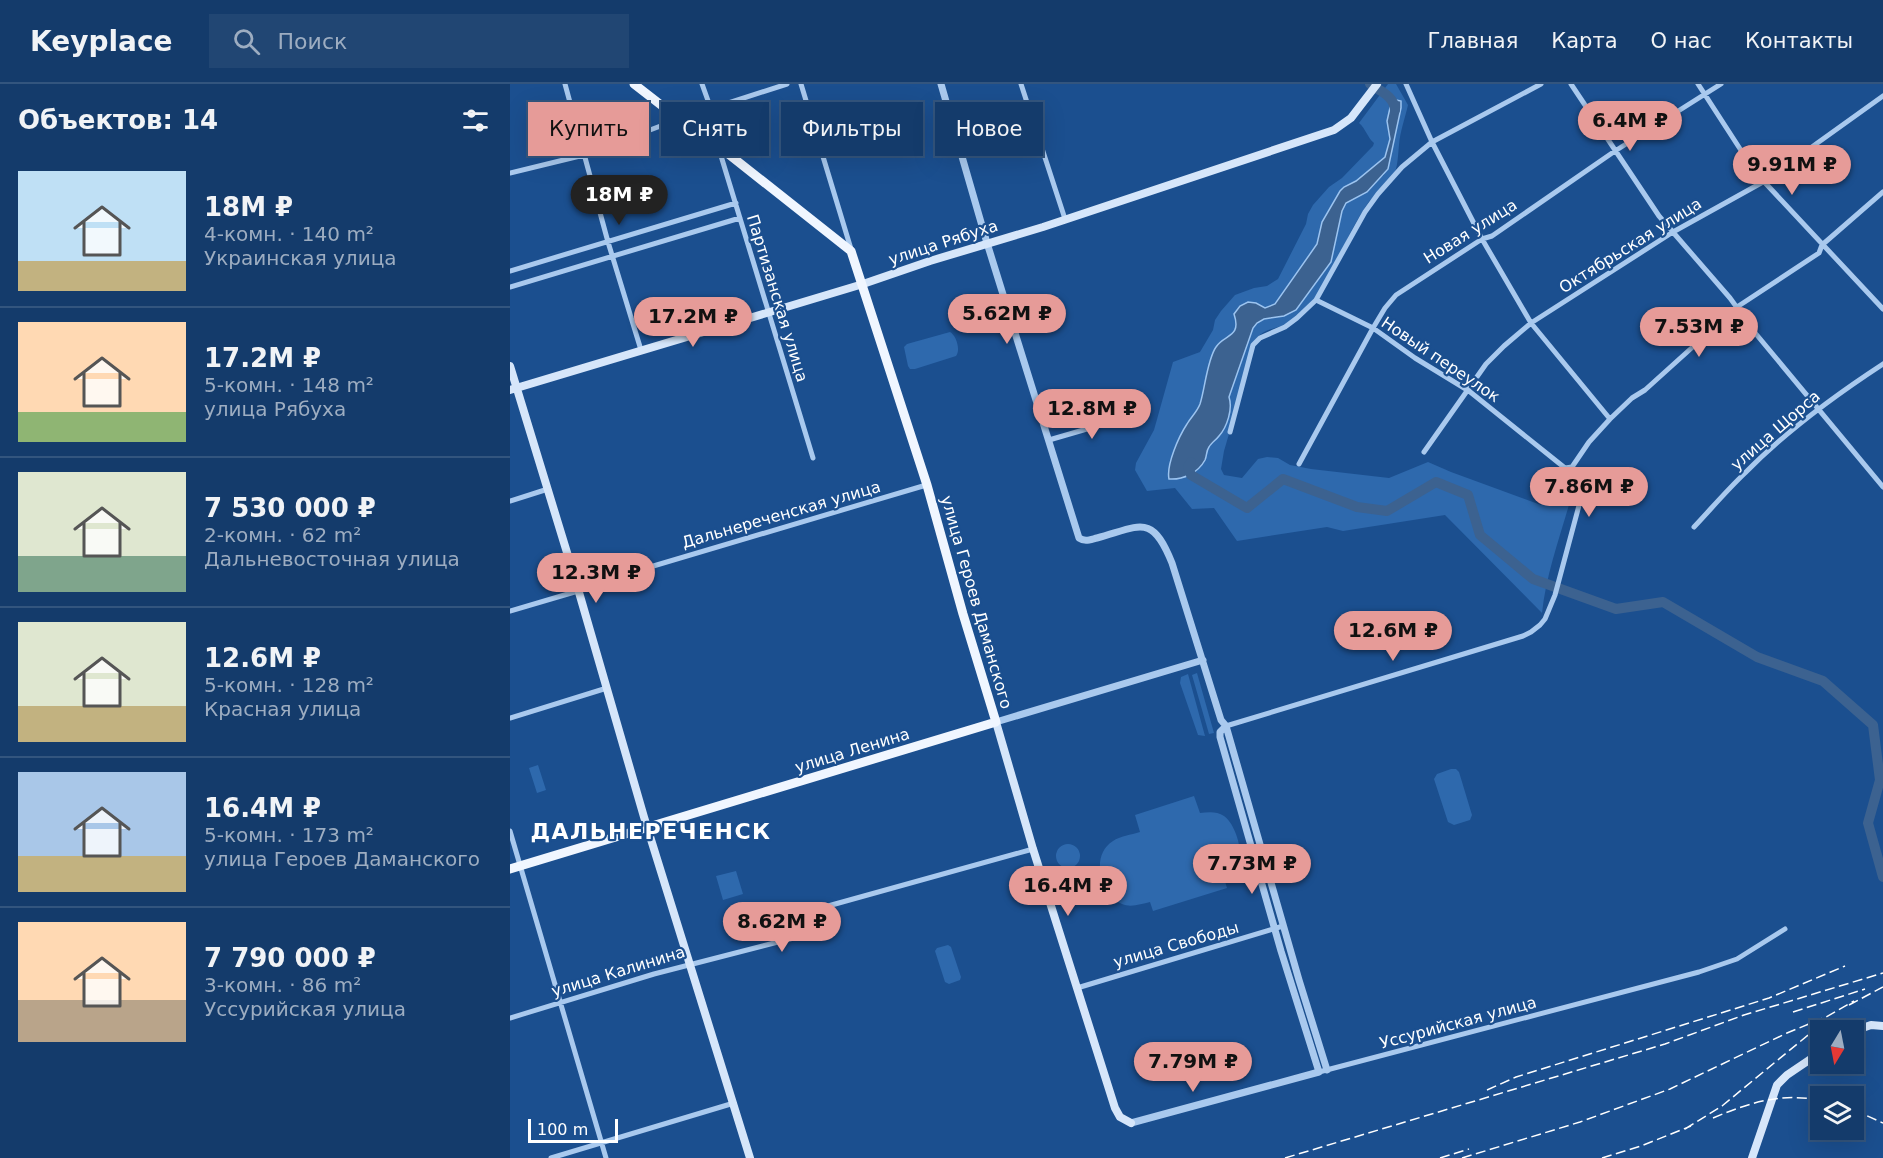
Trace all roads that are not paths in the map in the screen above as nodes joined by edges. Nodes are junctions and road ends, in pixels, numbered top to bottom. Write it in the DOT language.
graph roads {
  1 [pos="565,84"];
  2 [pos="634,84"];
  3 [pos="702,84"];
  4 [pos="787,84"];
  5 [pos="801,84"];
  6 [pos="941,84"];
  7 [pos="1021,84"];
  8 [pos="1377,84"];
  9 [pos="1406,84"];
  10 [pos="1541,84"];
  11 [pos="1571,84"];
  12 [pos="1698,84"];
  13 [pos="1722,84"];
  14 [pos="1704,95"];
  15 [pos="1883,96"];
  16 [pos="570,102"];
  17 [pos="708,102"];
  18 [pos="732,102"];
  19 [pos="661,105"];
  20 [pos="1432,142"];
  21 [pos="1616,151"];
  22 [pos="580,156"];
  23 [pos="584,156"];
  24 [pos="720,156"];
  25 [pos="731,156"];
  26 [pos="510,173"];
  27 [pos="1763,182"];
  28 [pos="1883,192"];
  29 [pos="735,203"];
  30 [pos="740,218"];
  31 [pos="1065,219"];
  32 [pos="1673,232"];
  33 [pos="1482,238"];
  34 [pos="608,242"];
  35 [pos="987,243"];
  36 [pos="1822,245"];
  37 [pos="851,251"];
  38 [pos="612,256"];
  39 [pos="510,271"];
  40 [pos="863,284"];
  41 [pos="510,287"];
  42 [pos="1316,300"];
  43 [pos="1737,307"];
  44 [pos="1883,309"];
  45 [pos="768,312"];
  46 [pos="1531,323"];
  47 [pos="1373,328"];
  48 [pos="641,350"];
  49 [pos="1883,363"];
  50 [pos="510,366"];
  51 [pos="513,389"];
  52 [pos="1469,391"];
  53 [pos="1818,410"];
  54 [pos="1128,417"];
  55 [pos="1610,419"];
  56 [pos="1230,432"];
  57 [pos="1049,440"];
  58 [pos="1424,452"];
  59 [pos="813,458"];
  60 [pos="1299,464"];
  61 [pos="1572,468"];
  62 [pos="923,486"];
  63 [pos="1883,487"];
  64 [pos="548,489"];
  65 [pos="510,501"];
  66 [pos="1694,527"];
  67 [pos="578,591"];
  68 [pos="510,611"];
  69 [pos="1203,660"];
  70 [pos="607,688"];
  71 [pos="510,718"];
  72 [pos="996,722"];
  73 [pos="1226,726"];
  74 [pos="648,828"];
  75 [pos="510,831"];
  76 [pos="1033,849"];
  77 [pos="521,866"];
  78 [pos="510,869"];
  79 [pos="1283,926"];
  80 [pos="1275,928"];
  81 [pos="1785,929"];
  82 [pos="691,964"];
  83 [pos="1077,988"];
  84 [pos="561,1002"];
  85 [pos="510,1018"];
  86 [pos="1883,1026"];
  87 [pos="1864,1027"];
  88 [pos="1810,1059"];
  89 [pos="1327,1070"];
  90 [pos="1319,1072"];
  91 [pos="734,1103"];
  92 [pos="1131,1123"];
  93 [pos="602,1143"];
  94 [pos="551,1158"];
  95 [pos="606,1158"];
  96 [pos="750,1158"];
  97 [pos="1752,1158"];
  1 -- 16 [label="street"];
  2 -- 19 [label="main road"];
  3 -- 17 [label="street"];
  4 -- 18 [label="street"];
  5 -- 37 [label="street, улица Героев Даманского"];
  6 -- 35 [label="street"];
  7 -- 31 [label="street"];
  8 -- 31 [label="main road, улица Рябуха"];
  9 -- 20 [label="street"];
  10 -- 20 [label="street"];
  11 -- 21 [label="street"];
  12 -- 14 [label="street"];
  13 -- 14 [label="street, Новая улица"];
  14 -- 21 [label="street, Новая улица"];
  14 -- 27 [label="street"];
  15 -- 27 [label="street, Октябрьская улица"];
  20 -- 33 [label="street"];
  20 -- 42 [label="street"];
  21 -- 32 [label="street"];
  21 -- 33 [label="street, Новая улица"];
  22 -- 26 [label="street"];
  23 -- 34 [label="street"];
  24 -- 29 [label="street, Партизанская улица"];
  25 -- 37 [label="main road"];
  27 -- 32 [label="street, Октябрьская улица"];
  27 -- 36 [label="street"];
  28 -- 36 [label="street"];
  29 -- 30 [label="street, Партизанская улица"];
  29 -- 34 [label="street"];
  30 -- 38 [label="street"];
  30 -- 45 [label="street, Партизанская улица"];
  31 -- 35 [label="main road, улица Рябуха"];
  32 -- 43 [label="street"];
  32 -- 46 [label="street, Октябрьская улица"];
  33 -- 46 [label="street"];
  33 -- 47 [label="street, Новая улица"];
  34 -- 38 [label="street"];
  34 -- 39 [label="street"];
  35 -- 40 [label="main road, улица Рябуха"];
  35 -- 57 [label="street"];
  36 -- 43 [label="street"];
  36 -- 44 [label="street"];
  37 -- 40 [label="main road, улица Героев Даманского"];
  38 -- 41 [label="street"];
  38 -- 48 [label="street"];
  40 -- 45 [label="main road, улица Рябуха"];
  40 -- 72 [label="main road, улица Героев Даманского"];
  42 -- 47 [label="street, Новый переулок"];
  42 -- 56 [label="street"];
  43 -- 53 [label="street"];
  43 -- 55 [label="street"];
  45 -- 48 [label="main road, улица Рябуха"];
  45 -- 59 [label="street, Партизанская улица"];
  46 -- 52 [label="street, Октябрьская улица"];
  46 -- 55 [label="street"];
  47 -- 52 [label="street, Новый переулок"];
  47 -- 60 [label="street, Новая улица"];
  48 -- 51 [label="main road, улица Рябуха"];
  49 -- 53 [label="street, улица Щорса"];
  50 -- 51 [label="main road"];
  51 -- 64 [label="main road"];
  52 -- 58 [label="street, Октябрьская улица"];
  52 -- 61 [label="street, Новый переулок"];
  53 -- 63 [label="street"];
  53 -- 66 [label="street, улица Щорса"];
  54 -- 57 [label="street"];
  55 -- 61 [label="street"];
  57 -- 69 [label="street"];
  61 -- 73 [label="street"];
  62 -- 67 [label="street, Дальнереченская улица"];
  64 -- 65 [label="street"];
  64 -- 67 [label="main road"];
  67 -- 68 [label="street, Дальнереченская улица"];
  67 -- 70 [label="main road"];
  69 -- 72 [label="street, улица Ленина"];
  69 -- 73 [label="street"];
  70 -- 71 [label="street"];
  70 -- 74 [label="main road"];
  72 -- 74 [label="main road, улица Ленина"];
  72 -- 76 [label="main road, улица Героев Даманского"];
  73 -- 79 [label="street"];
  73 -- 80 [label="street"];
  74 -- 77 [label="main road, улица Ленина"];
  74 -- 82 [label="main road"];
  75 -- 77 [label="street"];
  76 -- 82 [label="street, улица Калинина"];
  76 -- 83 [label="main road, улица Героев Даманского"];
  77 -- 78 [label="main road, улица Ленина"];
  77 -- 84 [label="street"];
  79 -- 80 [label="street, улица Свободы"];
  79 -- 89 [label="street"];
  80 -- 83 [label="street, улица Свободы"];
  80 -- 90 [label="street"];
  81 -- 89 [label="street, Уссурийская улица"];
  82 -- 84 [label="street, улица Калинина"];
  82 -- 91 [label="main road"];
  83 -- 92 [label="main road, улица Героев Даманского"];
  84 -- 85 [label="street, улица Калинина"];
  84 -- 93 [label="street"];
  86 -- 87 [label="main road"];
  88 -- 97 [label="main road"];
  89 -- 90 [label="street, Уссурийская улица"];
  90 -- 92 [label="street, Уссурийская улица"];
  91 -- 93 [label="street"];
  91 -- 96 [label="main road"];
  93 -- 94 [label="street"];
  93 -- 95 [label="street"];
}
